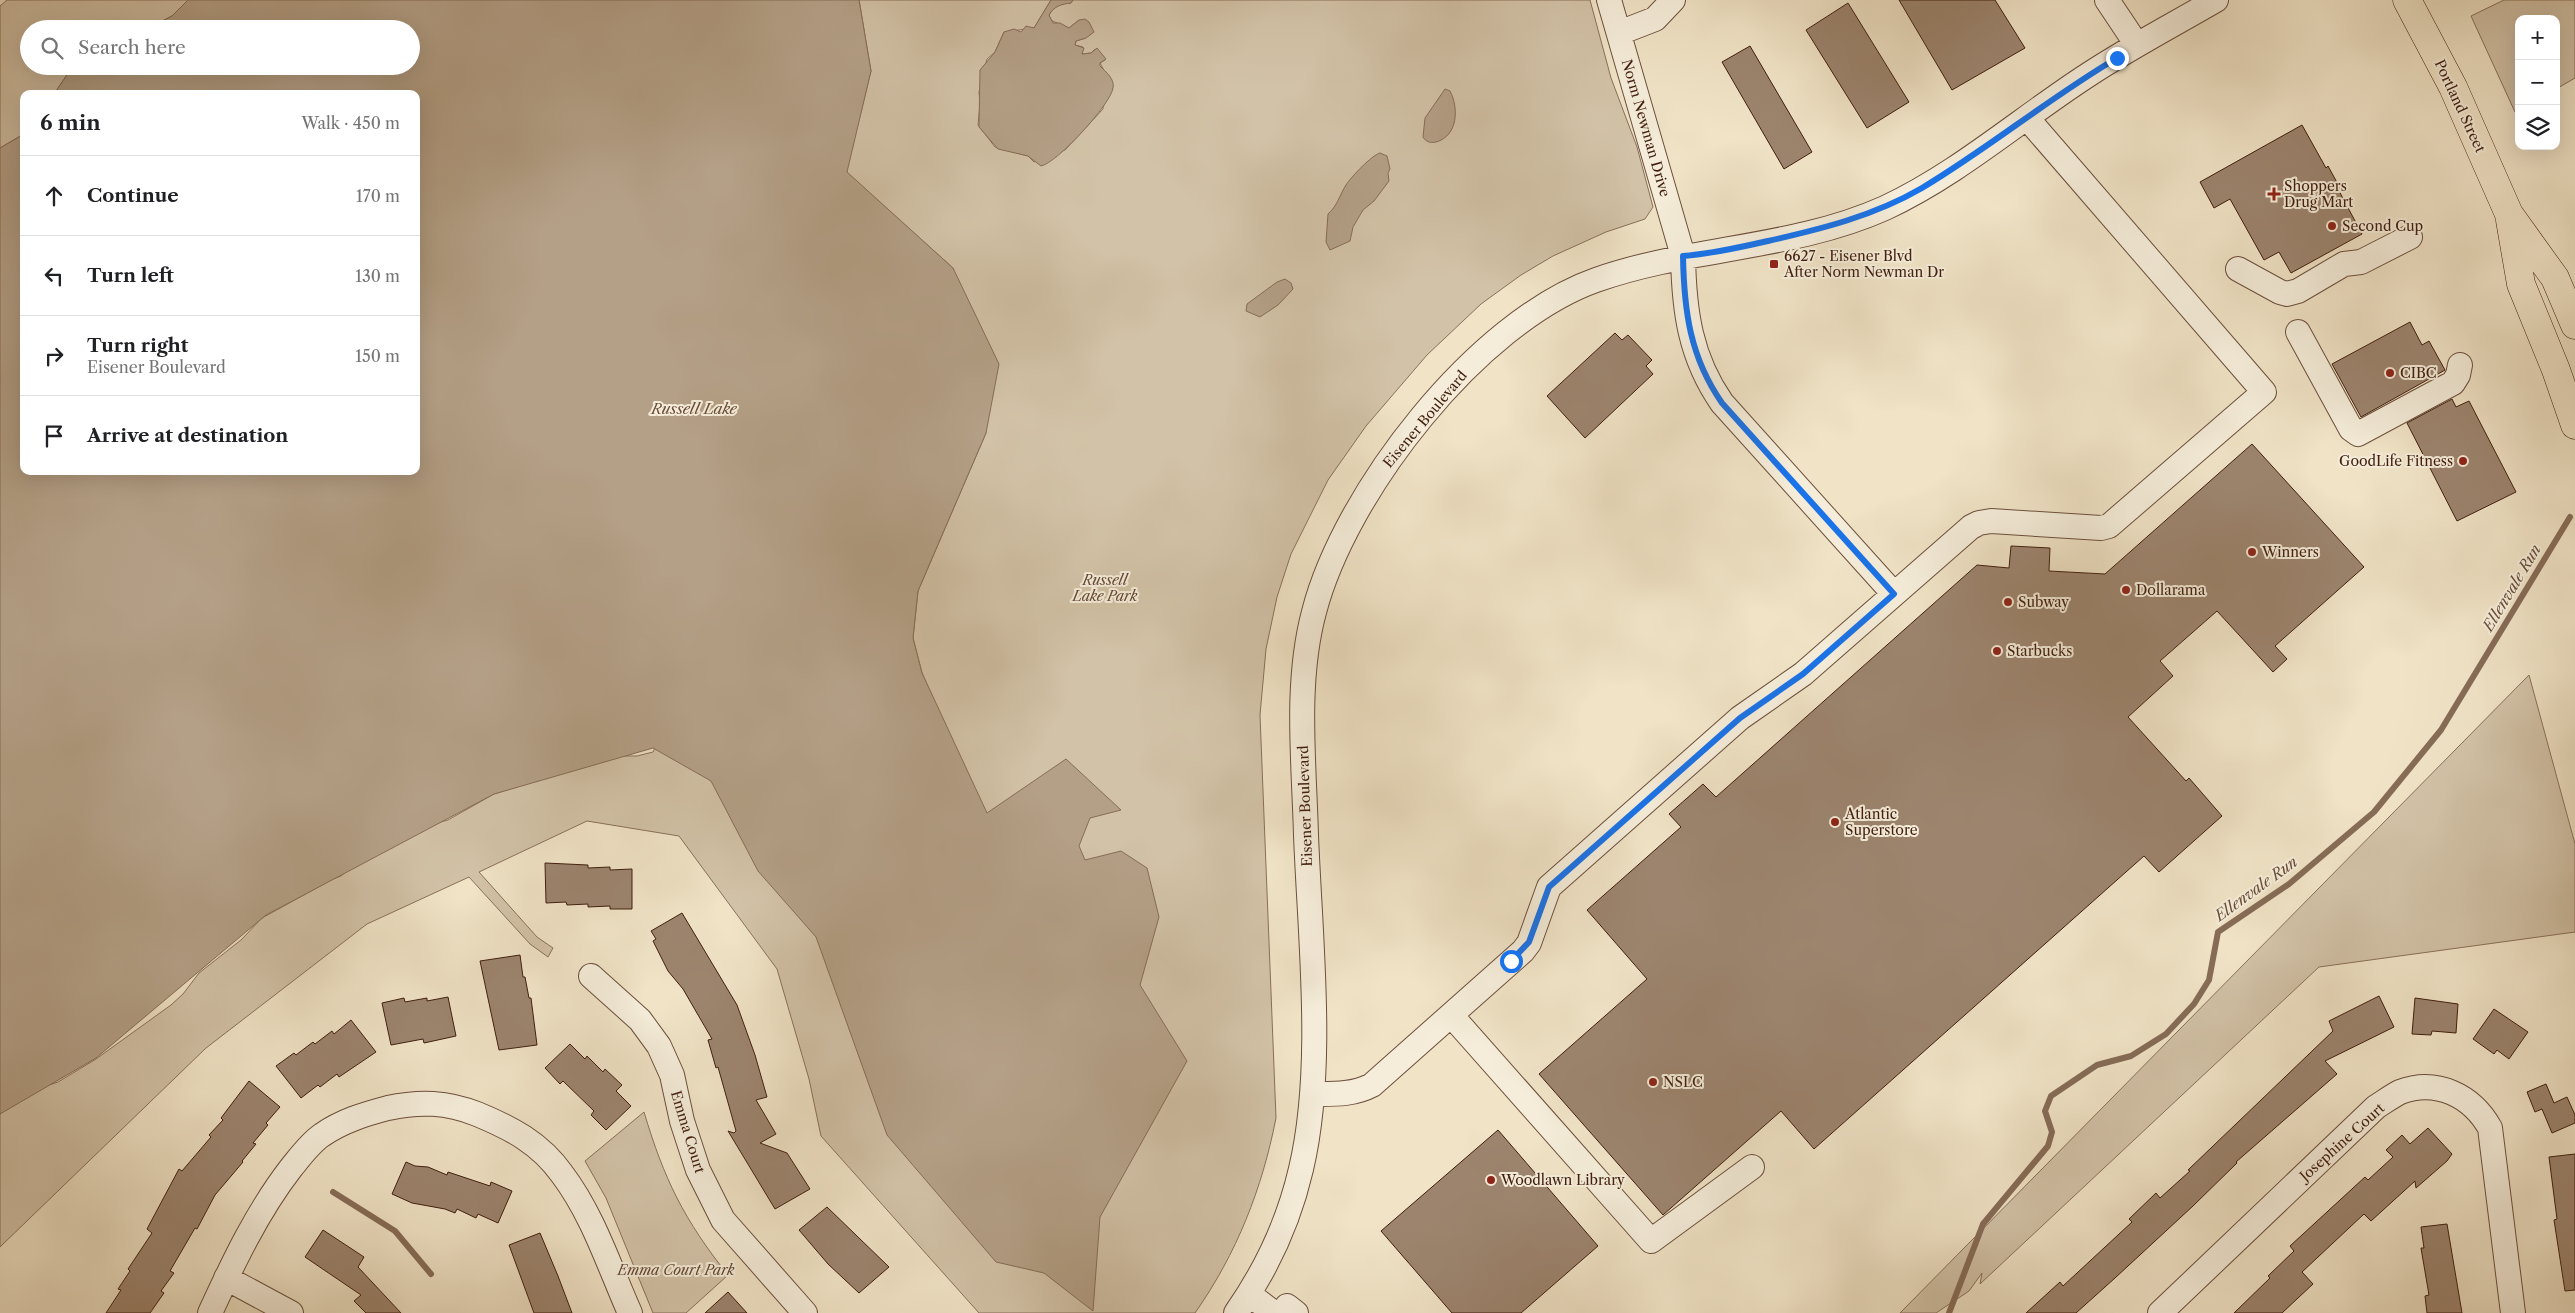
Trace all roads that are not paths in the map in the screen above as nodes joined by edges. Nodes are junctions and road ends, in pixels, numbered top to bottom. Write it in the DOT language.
graph roads {
  1 [pos="1609,0"];
  2 [pos="1672,0"];
  3 [pos="2107,0"];
  4 [pos="2216,0"];
  5 [pos="2407,0"];
  6 [pos="2190,6"];
  7 [pos="1619,33"];
  8 [pos="2137,45"];
  9 [pos="2027,118"];
  10 [pos="2509,214"];
  11 [pos="2410,237"];
  12 [pos="1683,256"];
  13 [pos="2238,269"];
  14 [pos="2575,325"];
  15 [pos="2298,332"];
  16 [pos="2460,365"];
  17 [pos="2575,425"];
  18 [pos="1894,594"];
  19 [pos="591,976"];
  20 [pos="1451,1015"];
  21 [pos="1312,1094"];
  22 [pos="1752,1167"];
  23 [pos="226,1278"];
  24 [pos="1243,1304"];
  25 [pos="210,1313"];
  26 [pos="291,1313"];
  27 [pos="630,1313"];
  28 [pos="805,1313"];
  29 [pos="1274,1313"];
  30 [pos="1282,1313"];
  31 [pos="1296,1313"];
  32 [pos="2160,1313"];
  33 [pos="2513,1313"];
  1 -- 7 [label="street, Norm Newman Drive"];
  2 -- 7 [label="street"];
  3 -- 8 [label="street"];
  4 -- 6 [label="street, Eisener Boulevard"];
  5 -- 10 [label="main road, Portland Street"];
  6 -- 8 [label="street, Eisener Boulevard"];
  7 -- 12 [label="street, Norm Newman Drive"];
  8 -- 9 [label="street, Eisener Boulevard"];
  9 -- 12 [label="street, Eisener Boulevard"];
  9 -- 18 [label="street"];
  10 -- 14 [label="main road, Portland Street"];
  10 -- 17 [label="main road, Portland Street"];
  11 -- 13 [label="street"];
  12 -- 18 [label="street, Norm Newman Drive"];
  12 -- 21 [label="street, Eisener Boulevard"];
  15 -- 16 [label="street"];
  18 -- 20 [label="street"];
  19 -- 28 [label="street, Emma Court"];
  20 -- 21 [label="street"];
  20 -- 22 [label="street"];
  21 -- 24 [label="street, Eisener Boulevard"];
  23 -- 25 [label="street"];
  23 -- 26 [label="street"];
  23 -- 27 [label="street"];
  24 -- 29 [label="street"];
  30 -- 31 [label="street"];
  32 -- 33 [label="street, Josephine Court"];
}
